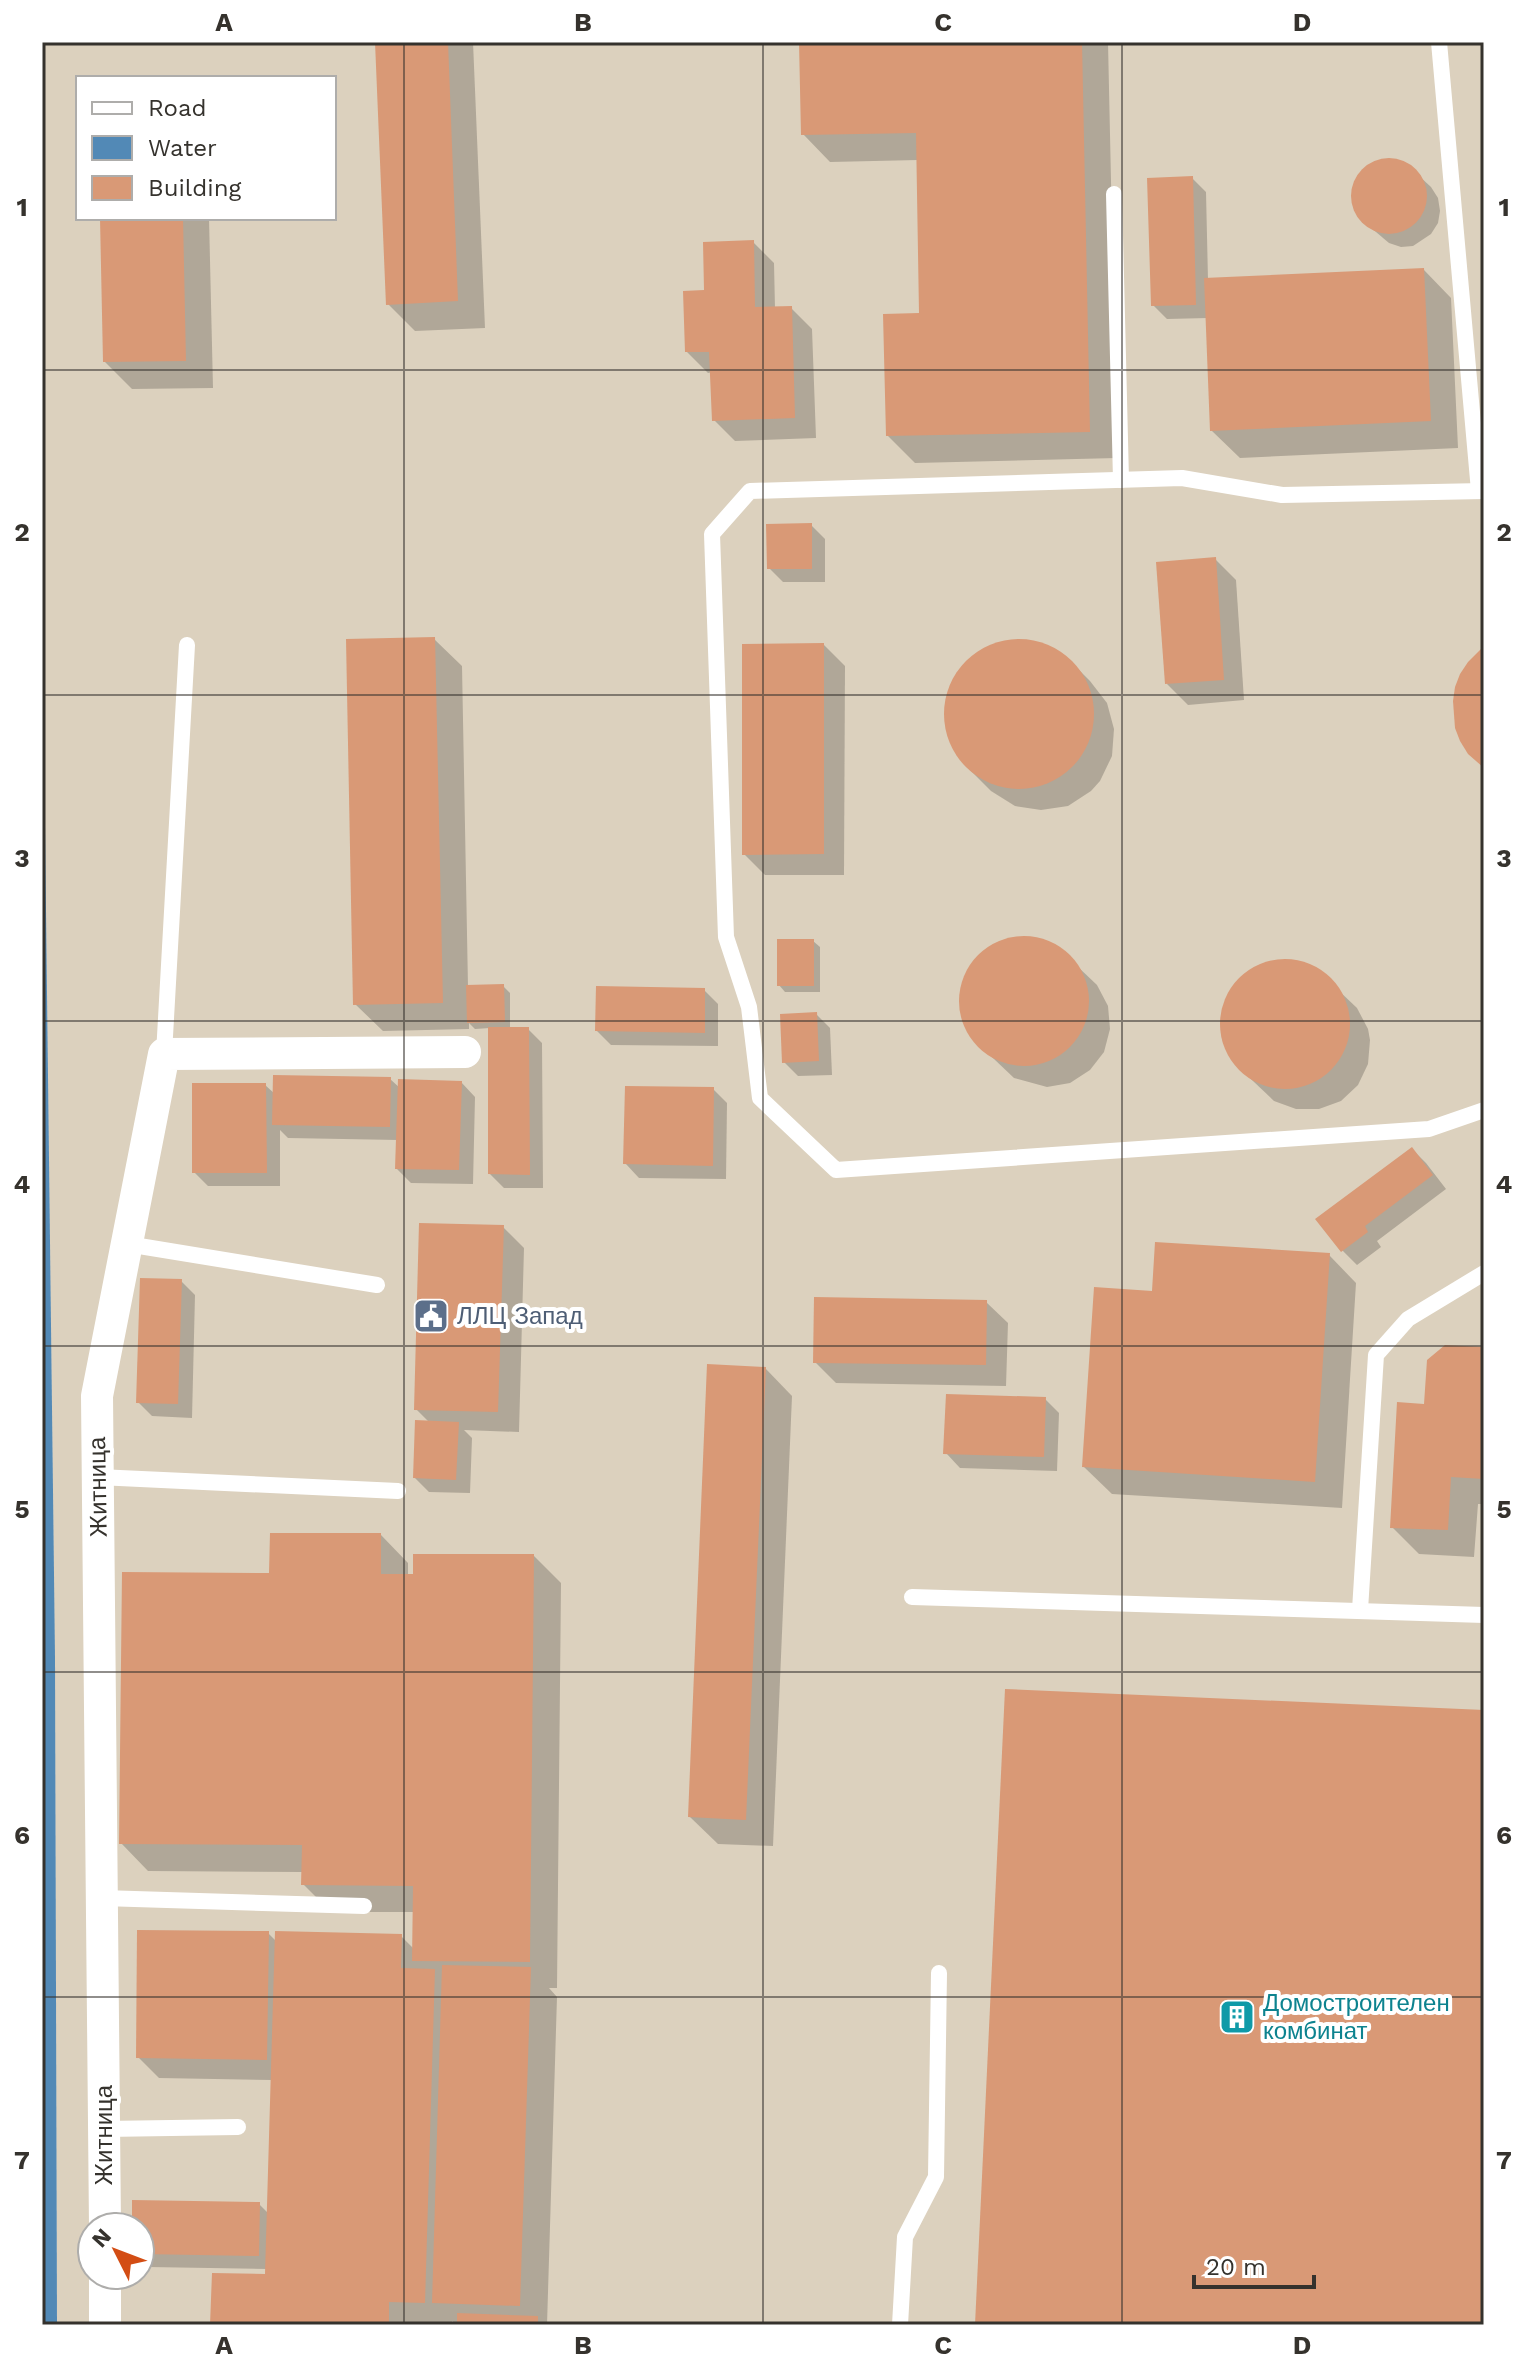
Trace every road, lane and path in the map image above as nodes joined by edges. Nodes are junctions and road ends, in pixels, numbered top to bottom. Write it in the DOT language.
graph roads {
  1 [pos="1439,42"];
  2 [pos="1114,194"];
  3 [pos="1121,480"];
  4 [pos="1481,491"];
  5 [pos="187,645"];
  6 [pos="465,1052"];
  7 [pos="164,1054"];
  8 [pos="1484,1110"];
  9 [pos="127,1244"];
  10 [pos="1484,1273"];
  11 [pos="377,1285"];
  12 [pos="98,1477"];
  13 [pos="398,1491"];
  14 [pos="912,1597"];
  15 [pos="1360,1610"];
  16 [pos="1484,1615"];
  17 [pos="102,1898"];
  18 [pos="364,1906"];
  19 [pos="939,1973"];
  20 [pos="238,2127"];
  21 [pos="104,2129"];
  22 [pos="105,2211"];
  23 [pos="105,2291"];
  24 [pos="105,2325"];
  25 [pos="900,2325"];
  1 -- 4 [label="lane"];
  2 -- 3 [label="lane"];
  3 -- 4 [label="lane"];
  3 -- 8 [label="lane"];
  5 -- 7 [label="lane"];
  6 -- 7 [label="street"];
  7 -- 9 [label="street, Житница"];
  9 -- 11 [label="lane"];
  9 -- 12 [label="street, Житница"];
  10 -- 15 [label="lane"];
  12 -- 13 [label="lane"];
  12 -- 17 [label="street, Житница"];
  14 -- 15 [label="lane"];
  15 -- 16 [label="lane"];
  17 -- 18 [label="lane"];
  17 -- 21 [label="street, Житница"];
  19 -- 25 [label="lane"];
  20 -- 21 [label="lane"];
  21 -- 22 [label="street, Житница"];
  23 -- 24 [label="street"];
}
